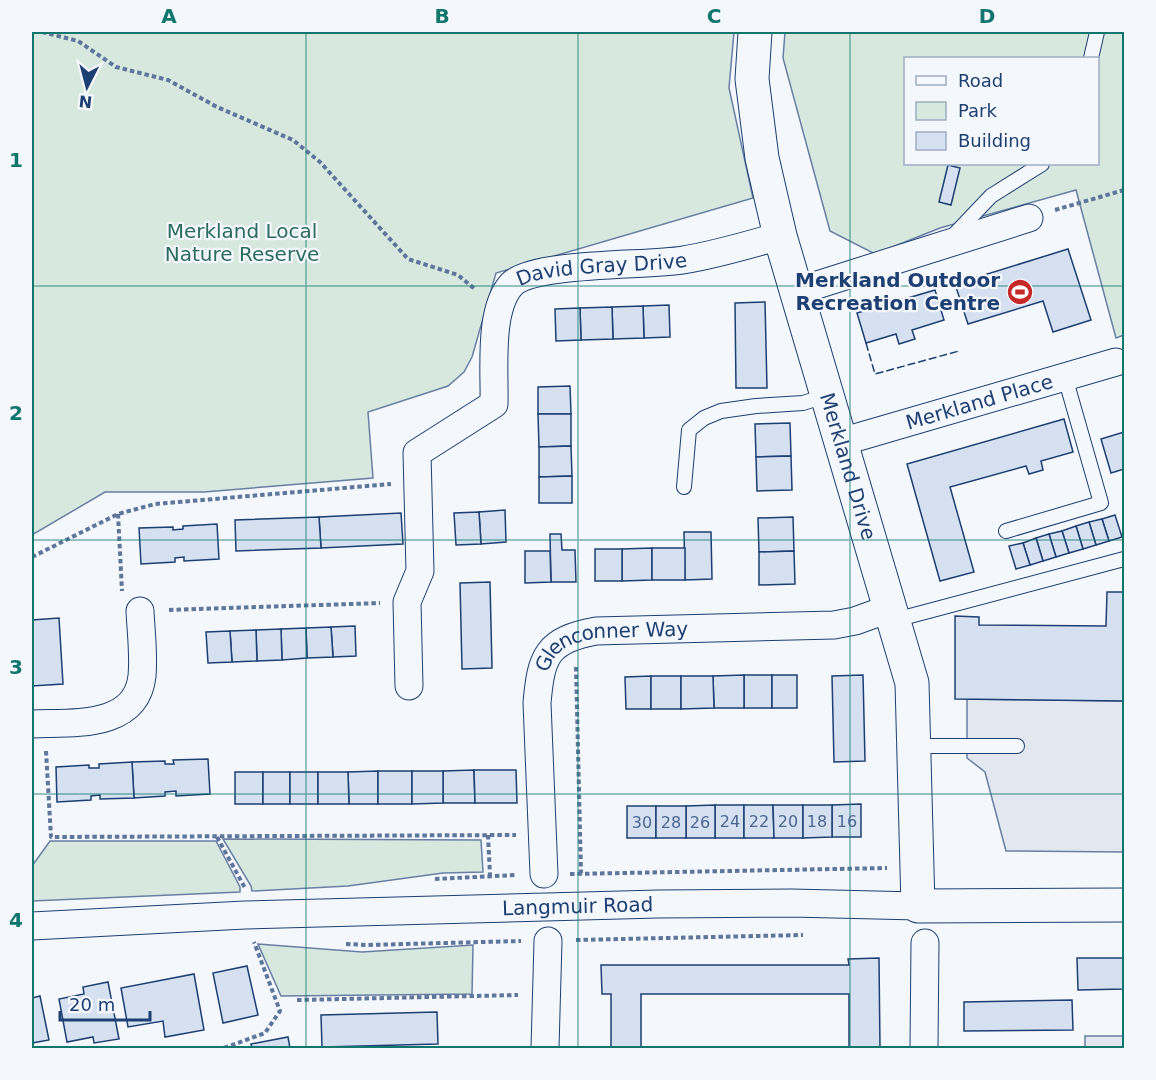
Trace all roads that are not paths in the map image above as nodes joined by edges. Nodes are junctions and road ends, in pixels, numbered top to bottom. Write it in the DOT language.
graph roads {
  1 [pos="755,32"];
  2 [pos="1097,32"];
  3 [pos="1091,57"];
  4 [pos="1040,165"];
  5 [pos="1029,218"];
  6 [pos="780,236"];
  7 [pos="945,244"];
  8 [pos="798,291"];
  9 [pos="1116,362"];
  10 [pos="1065,377"];
  11 [pos="828,395"];
  12 [pos="841,442"];
  13 [pos="684,487"];
  14 [pos="1006,531"];
  15 [pos="1125,559"];
  16 [pos="140,612"];
  17 [pos="893,614"];
  18 [pos="409,686"];
  19 [pos="32,724"];
  20 [pos="915,746"];
  21 [pos="1017,746"];
  22 [pos="544,874"];
  23 [pos="1125,905"];
  24 [pos="918,906"];
  25 [pos="32,926"];
  26 [pos="548,941"];
  27 [pos="925,944"];
  28 [pos="545,1048"];
  29 [pos="924,1048"];
  1 -- 6 [label="street, Merkland Drive"];
  2 -- 3 [label="lane"];
  4 -- 7 [label="lane"];
  5 -- 7 [label="street"];
  6 -- 8 [label="street, Merkland Drive"];
  6 -- 18 [label="street, David Gray Drive"];
  7 -- 8 [label="street"];
  8 -- 11 [label="street, Merkland Drive"];
  9 -- 10 [label="street, Merkland Place"];
  10 -- 12 [label="street, Merkland Place"];
  10 -- 14 [label="lane"];
  11 -- 12 [label="street, Merkland Drive"];
  11 -- 13 [label="lane"];
  12 -- 17 [label="street, Merkland Drive"];
  15 -- 17 [label="lane"];
  16 -- 19 [label="street"];
  17 -- 20 [label="street, Merkland Drive"];
  17 -- 22 [label="street, Glenconner Way"];
  20 -- 21 [label="lane"];
  20 -- 24 [label="street, Merkland Drive"];
  23 -- 24 [label="street, Langmuir Road"];
  24 -- 25 [label="street, Langmuir Road"];
  26 -- 28 [label="street"];
  27 -- 29 [label="street"];
}
